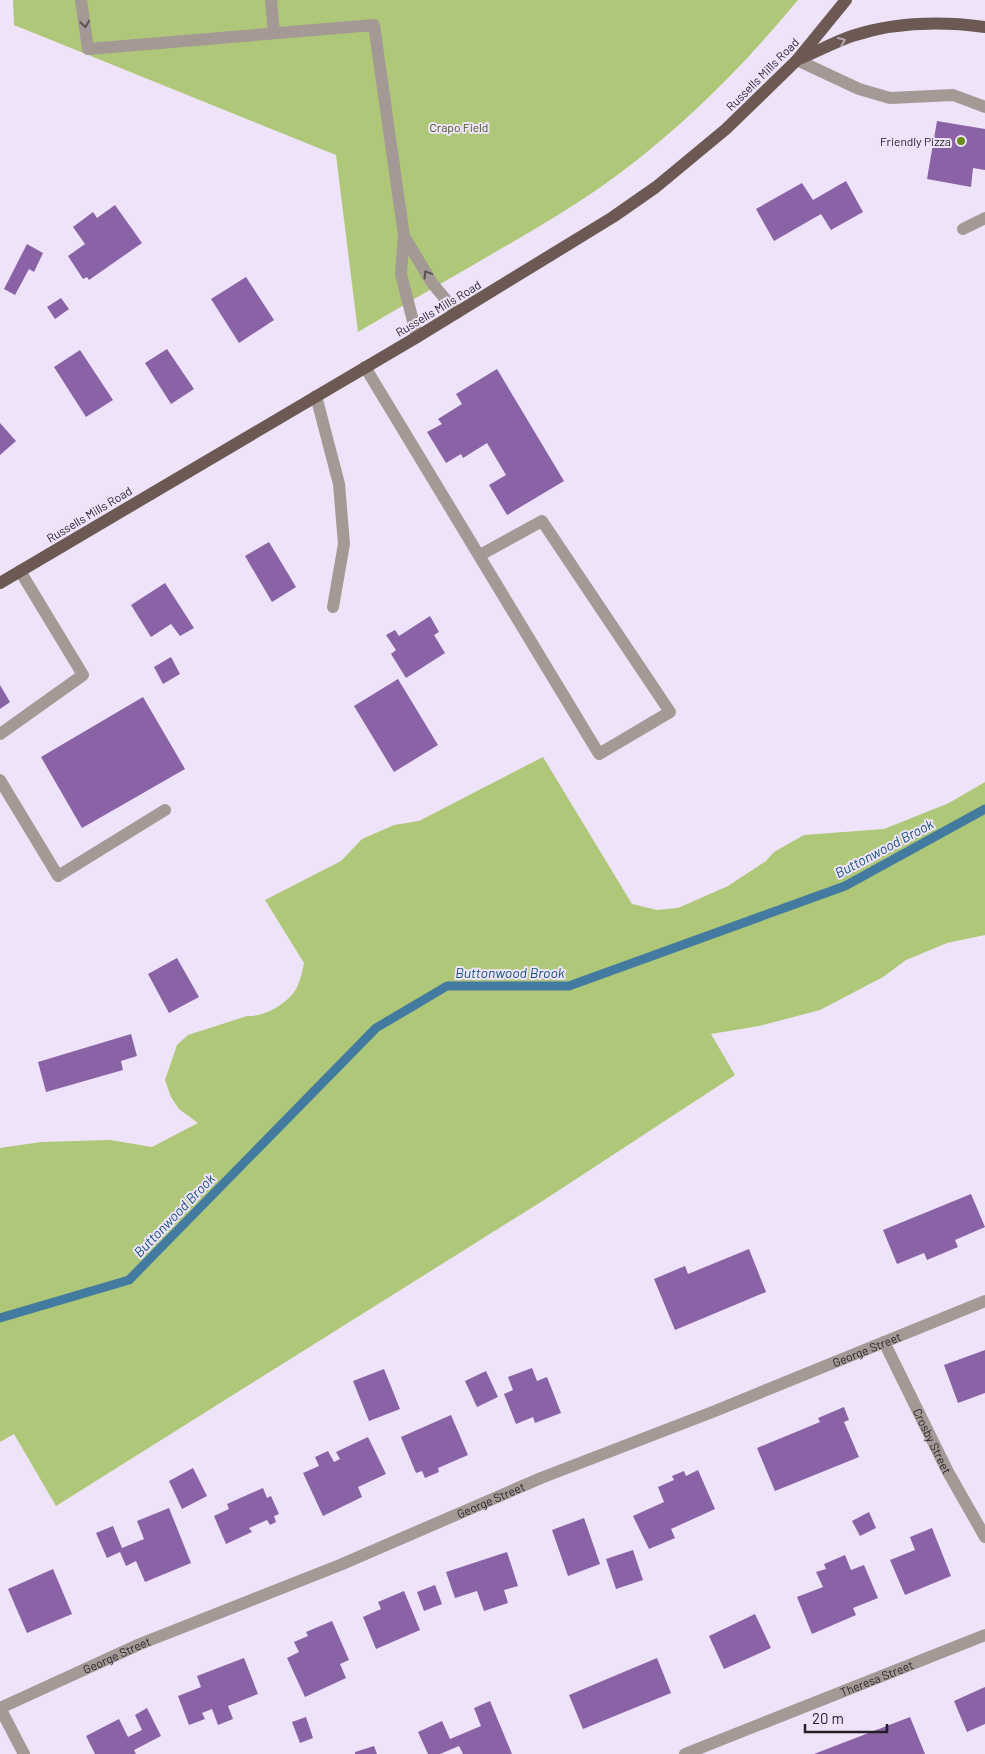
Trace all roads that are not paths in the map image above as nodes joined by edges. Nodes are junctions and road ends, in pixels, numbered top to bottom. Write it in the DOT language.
graph roads {
  1 [pos="81,0"];
  2 [pos="271,0"];
  3 [pos="846,0"];
  4 [pos="985,27"];
  5 [pos="274,33"];
  6 [pos="797,60"];
  7 [pos="985,107"];
  8 [pos="985,218"];
  9 [pos="963,228"];
  10 [pos="404,236"];
  11 [pos="457,313"];
  12 [pos="417,337"];
  13 [pos="366,367"];
  14 [pos="316,396"];
  15 [pos="480,554"];
  16 [pos="20,571"];
  17 [pos="0,583"];
  18 [pos="333,607"];
  19 [pos="0,734"];
  20 [pos="0,780"];
  21 [pos="165,810"];
  22 [pos="985,1301"];
  23 [pos="884,1342"];
  24 [pos="985,1537"];
  25 [pos="985,1635"];
  26 [pos="0,1708"];
  27 [pos="24,1754"];
  28 [pos="685,1754"];
  1 -- 5 [label="street, one-way"];
  2 -- 5 [label="street"];
  3 -- 6 [label="main road, Russells Mills Road"];
  6 -- 4 [label="main road, one-way"];
  5 -- 10 [label="street"];
  6 -- 7 [label="street"];
  6 -- 11 [label="main road, Russells Mills Road"];
  8 -- 9 [label="street"];
  11 -- 10 [label="street, one-way"];
  10 -- 12 [label="street"];
  11 -- 12 [label="main road, Russells Mills Road"];
  12 -- 13 [label="main road, Russells Mills Road"];
  13 -- 14 [label="main road, Russells Mills Road"];
  13 -- 15 [label="street"];
  14 -- 16 [label="main road, Russells Mills Road"];
  14 -- 18 [label="street"];
  15 -- 15 [label="street"];
  16 -- 17 [label="main road, Russells Mills Road"];
  16 -- 19 [label="street"];
  20 -- 21 [label="street"];
  22 -- 23 [label="street, George Street"];
  23 -- 24 [label="street, Crosby Street"];
  23 -- 26 [label="street, George Street"];
  25 -- 28 [label="street, Theresa Street"];
  26 -- 27 [label="street"];
}
